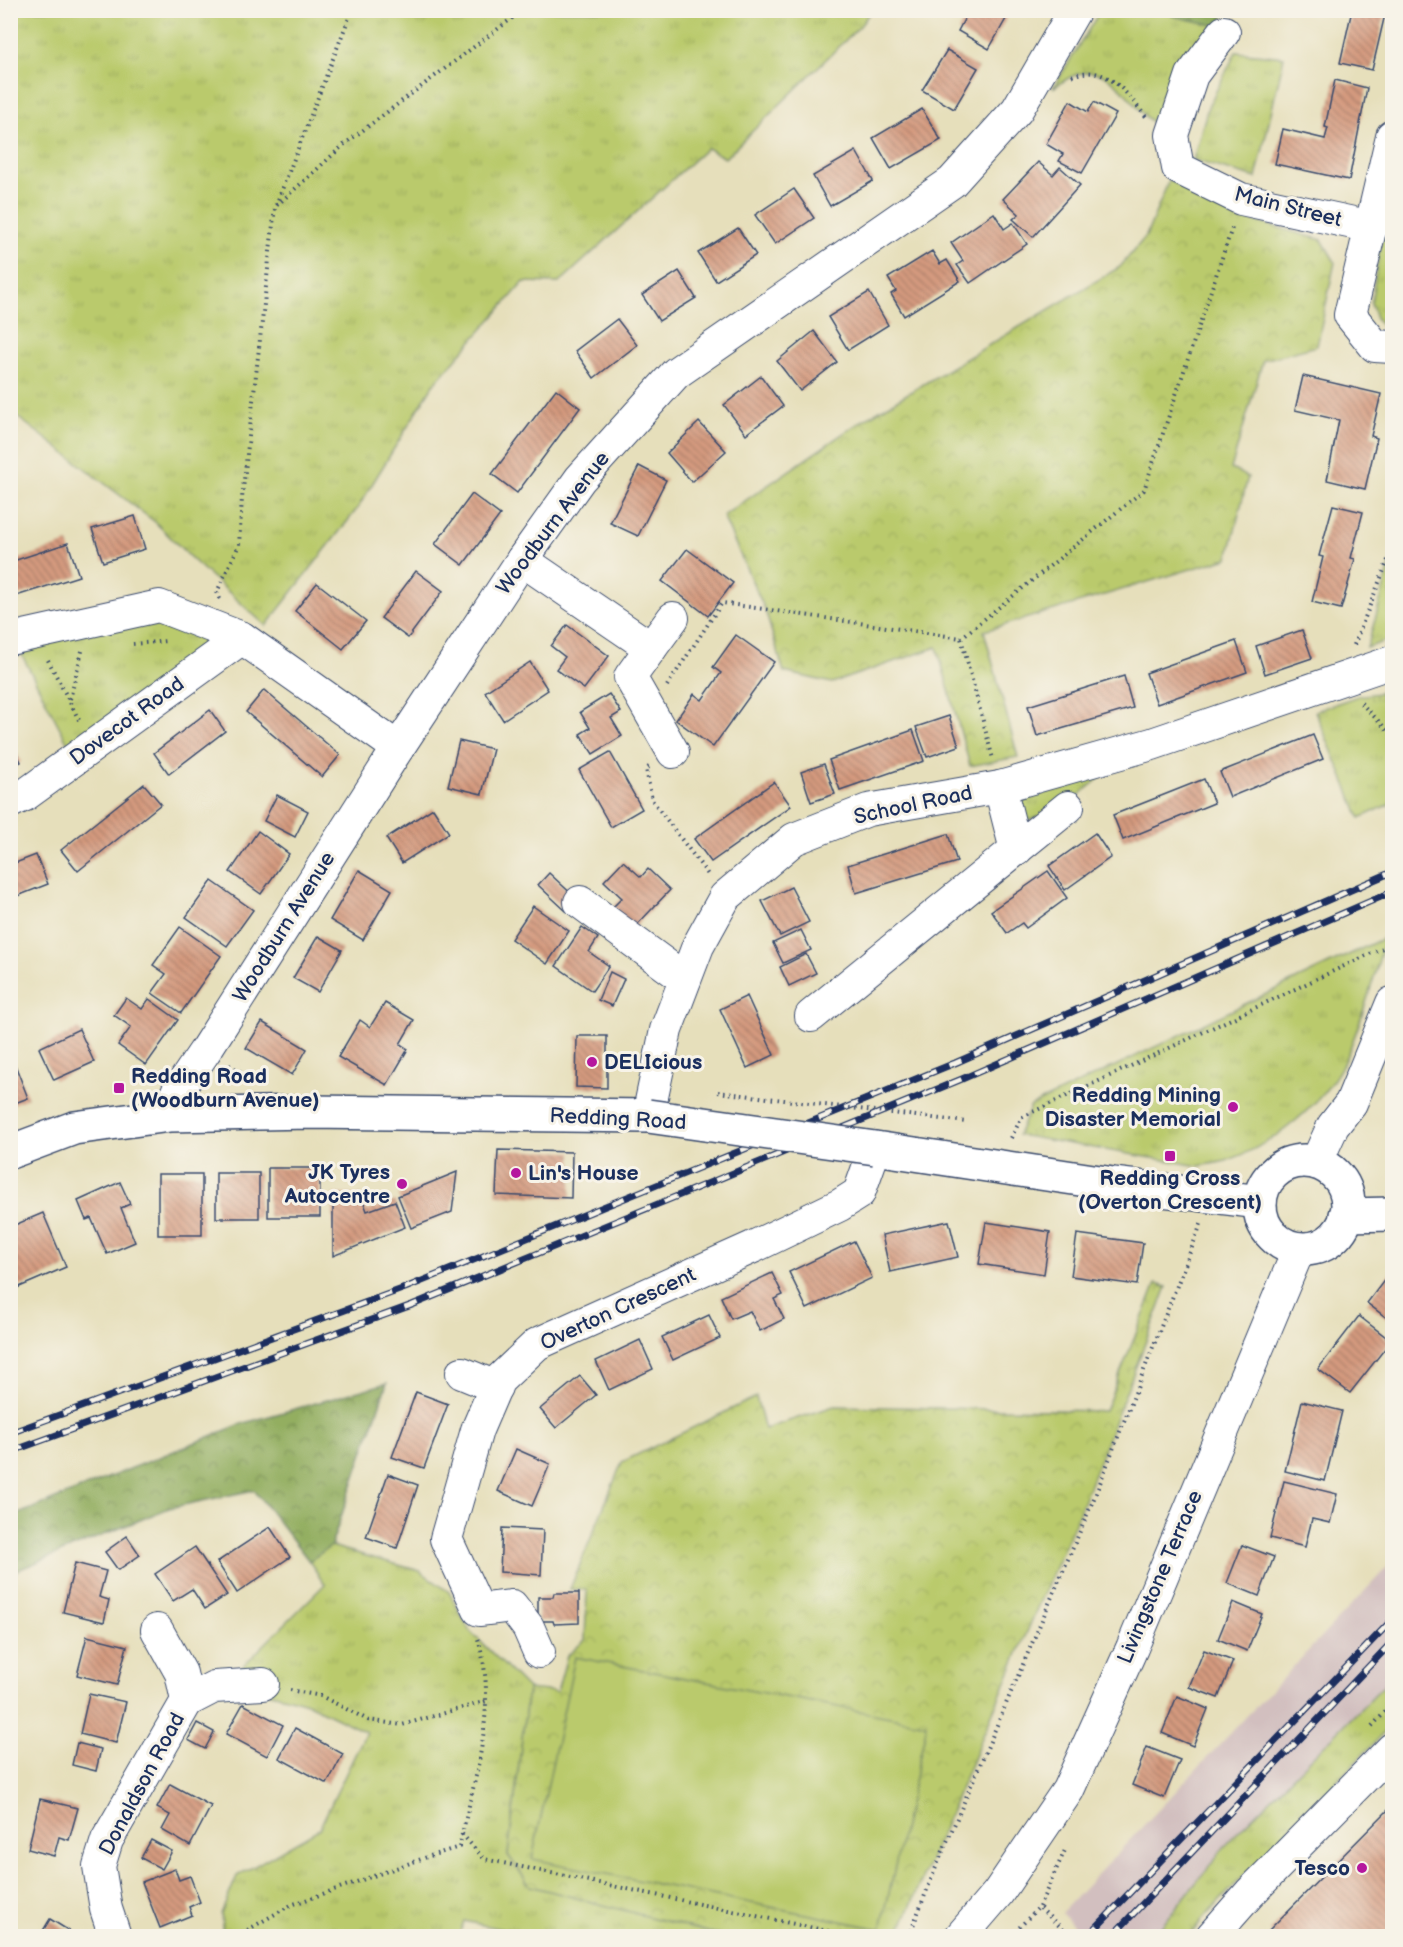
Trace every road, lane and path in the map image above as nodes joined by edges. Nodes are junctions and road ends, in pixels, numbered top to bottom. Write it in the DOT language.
graph roads {
  1 [pos="352,10"];
  2 [pos="523,10"];
  3 [pos="1075,10"];
  4 [pos="1224,32"];
  5 [pos="1087,72"];
  6 [pos="1147,118"];
  7 [pos="1392,136"];
  8 [pos="1241,199"];
  9 [pos="275,207"];
  10 [pos="1372,227"];
  11 [pos="1392,348"];
  12 [pos="522,560"];
  13 [pos="673,618"];
  14 [pos="240,637"];
  15 [pos="960,638"];
  16 [pos="10,639"];
  17 [pos="83,647"];
  18 [pos="651,648"];
  19 [pos="48,660"];
  20 [pos="1392,662"];
  21 [pos="70,699"];
  22 [pos="650,712"];
  23 [pos="78,719"];
  24 [pos="398,748"];
  25 [pos="673,752"];
  26 [pos="1000,787"];
  27 [pos="10,802"];
  28 [pos="1068,807"];
  29 [pos="1016,850"];
  30 [pos="726,897"];
  31 [pos="580,902"];
  32 [pos="1389,945"];
  33 [pos="685,979"];
  34 [pos="1392,1003"];
  35 [pos="811,1016"];
  36 [pos="1382,1058"];
  37 [pos="718,1092"];
  38 [pos="170,1115"];
  39 [pos="648,1116"];
  40 [pos="966,1122"];
  41 [pos="1011,1138"];
  42 [pos="875,1148"];
  43 [pos="10,1152"];
  44 [pos="1316,1162"];
  45 [pos="1211,1197"];
  46 [pos="1260,1202"];
  47 [pos="1392,1214"];
  48 [pos="1346,1215"];
  49 [pos="1299,1249"];
  50 [pos="462,1372"];
  51 [pos="496,1387"];
  52 [pos="157,1630"];
  53 [pos="476,1632"];
  54 [pos="539,1652"];
  55 [pos="262,1684"];
  56 [pos="187,1701"];
  57 [pos="487,1701"];
  58 [pos="1392,1749"];
  59 [pos="462,1834"];
  60 [pos="115,1936"];
  61 [pos="237,1936"];
  62 [pos="852,1936"];
  63 [pos="909,1936"];
  64 [pos="961,1936"];
  65 [pos="1011,1936"];
  66 [pos="1069,1936"];
  67 [pos="1212,1936"];
  1 -- 9 [label="path"];
  2 -- 9 [label="path"];
  3 -- 12 [label="street, Woodburn Avenue"];
  4 -- 8 [label="street, Main Street"];
  5 -- 6 [label="path"];
  7 -- 10 [label="street, Main Street"];
  8 -- 10 [label="street, Main Street"];
  8 -- 15 [label="path"];
  9 -- 14 [label="path"];
  10 -- 11 [label="street, Main Street"];
  12 -- 18 [label="street"];
  12 -- 24 [label="street, Woodburn Avenue"];
  13 -- 18 [label="street"];
  14 -- 16 [label="street"];
  14 -- 24 [label="street"];
  14 -- 27 [label="street, Dovecot Road"];
  15 -- 22 [label="path"];
  15 -- 26 [label="path"];
  17 -- 21 [label="path"];
  18 -- 22 [label="street"];
  19 -- 21 [label="path"];
  20 -- 26 [label="street, School Road"];
  21 -- 23 [label="path"];
  22 -- 25 [label="street"];
  24 -- 38 [label="street, Woodburn Avenue"];
  25 -- 30 [label="path"];
  26 -- 29 [label="street, School Road"];
  26 -- 30 [label="street, School Road"];
  28 -- 29 [label="street"];
  29 -- 35 [label="street"];
  30 -- 33 [label="street, School Road"];
  31 -- 33 [label="street"];
  32 -- 41 [label="path"];
  33 -- 39 [label="street, School Road"];
  34 -- 36 [label="street"];
  36 -- 44 [label="street"];
  37 -- 40 [label="path, bridge"];
  38 -- 39 [label="main road, Redding Road"];
  38 -- 43 [label="main road, Redding Road"];
  39 -- 42 [label="main road, Redding Road, bridge"];
  42 -- 45 [label="main road, Redding Road"];
  42 -- 51 [label="street, Overton Crescent"];
  44 -- 46 [label="main road"];
  44 -- 48 [label="main road"];
  45 -- 46 [label="main road, Redding Road"];
  45 -- 63 [label="path"];
  46 -- 49 [label="main road"];
  47 -- 48 [label="main road"];
  48 -- 49 [label="main road"];
  49 -- 64 [label="street, Livingstone Terrace"];
  50 -- 51 [label="street"];
  51 -- 54 [label="street, Overton Crescent"];
  52 -- 56 [label="street, Donaldson Road"];
  53 -- 57 [label="path"];
  55 -- 56 [label="street, Donaldson Road"];
  55 -- 57 [label="path"];
  56 -- 60 [label="street, Donaldson Road"];
  57 -- 59 [label="path"];
  58 -- 67 [label="street"];
  59 -- 61 [label="path"];
  59 -- 62 [label="path"];
  65 -- 66 [label="path"];
}
